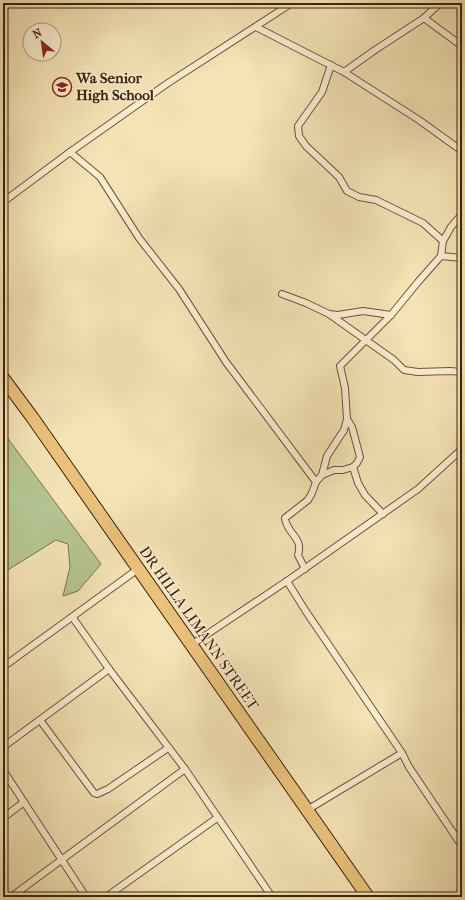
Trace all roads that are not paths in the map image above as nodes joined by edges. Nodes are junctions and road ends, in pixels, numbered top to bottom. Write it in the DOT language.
graph roads {
  1 [pos="292,3"];
  2 [pos="440,3"];
  3 [pos="424,18"];
  4 [pos="256,27"];
  5 [pos="462,46"];
  6 [pos="331,65"];
  7 [pos="344,72"];
  8 [pos="461,150"];
  9 [pos="70,152"];
  10 [pos="3,202"];
  11 [pos="462,214"];
  12 [pos="443,241"];
  13 [pos="441,256"];
  14 [pos="462,258"];
  15 [pos="282,294"];
  16 [pos="329,314"];
  17 [pos="391,315"];
  18 [pos="366,341"];
  19 [pos="462,372"];
  20 [pos="3,378"];
  21 [pos="347,419"];
  22 [pos="462,449"];
  23 [pos="353,467"];
  24 [pos="322,475"];
  25 [pos="316,482"];
  26 [pos="383,514"];
  27 [pos="138,569"];
  28 [pos="305,569"];
  29 [pos="287,581"];
  30 [pos="73,618"];
  31 [pos="191,645"];
  32 [pos="3,667"];
  33 [pos="109,669"];
  34 [pos="40,720"];
  35 [pos="3,747"];
  36 [pos="168,748"];
  37 [pos="402,753"];
  38 [pos="185,769"];
  39 [pos="3,770"];
  40 [pos="24,802"];
  41 [pos="307,810"];
  42 [pos="3,818"];
  43 [pos="217,818"];
  44 [pos="462,846"];
  45 [pos="62,859"];
  46 [pos="11,897"];
  47 [pos="86,897"];
  48 [pos="106,897"];
  49 [pos="272,897"];
  50 [pos="368,897"];
  1 -- 4 [label="street"];
  2 -- 3 [label="street"];
  3 -- 5 [label="street"];
  3 -- 7 [label="street"];
  4 -- 6 [label="street"];
  4 -- 9 [label="street"];
  6 -- 7 [label="street"];
  6 -- 12 [label="street"];
  7 -- 8 [label="street"];
  9 -- 10 [label="street"];
  9 -- 25 [label="street"];
  11 -- 12 [label="street"];
  12 -- 13 [label="street"];
  13 -- 14 [label="street"];
  13 -- 17 [label="street"];
  15 -- 16 [label="street"];
  16 -- 17 [label="street"];
  16 -- 18 [label="street"];
  17 -- 18 [label="street"];
  18 -- 19 [label="street"];
  18 -- 21 [label="street"];
  20 -- 27 [label="highway, DR HILLA LIMANN STREET"];
  21 -- 23 [label="street"];
  21 -- 24 [label="street"];
  22 -- 26 [label="street"];
  23 -- 24 [label="street"];
  23 -- 26 [label="street"];
  24 -- 25 [label="street"];
  25 -- 28 [label="street"];
  26 -- 28 [label="street"];
  27 -- 30 [label="street"];
  27 -- 31 [label="highway, DR HILLA LIMANN STREET"];
  28 -- 29 [label="street"];
  29 -- 31 [label="street"];
  29 -- 37 [label="street"];
  30 -- 32 [label="street"];
  30 -- 33 [label="street"];
  31 -- 41 [label="highway, DR HILLA LIMANN STREET"];
  33 -- 34 [label="street"];
  33 -- 36 [label="street"];
  34 -- 35 [label="street"];
  34 -- 36 [label="street"];
  36 -- 38 [label="street"];
  37 -- 41 [label="street"];
  37 -- 44 [label="street"];
  38 -- 43 [label="street"];
  38 -- 45 [label="street"];
  39 -- 40 [label="street"];
  40 -- 42 [label="street"];
  40 -- 45 [label="street"];
  41 -- 50 [label="highway, DR HILLA LIMANN STREET"];
  43 -- 48 [label="street"];
  43 -- 49 [label="street"];
  45 -- 46 [label="street"];
  45 -- 47 [label="street"];
}
